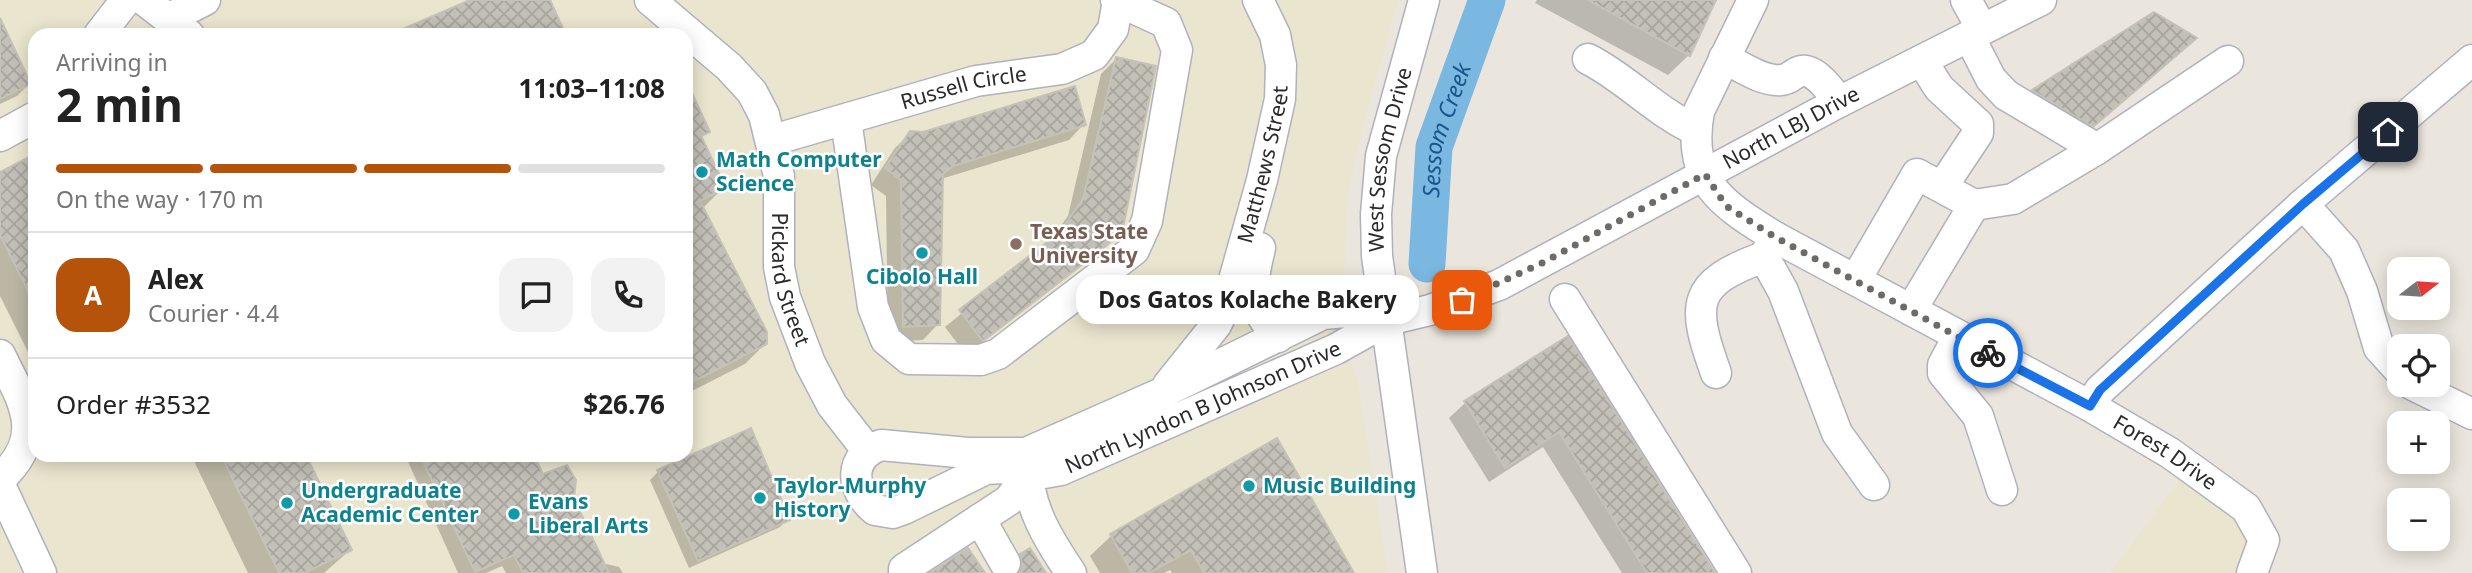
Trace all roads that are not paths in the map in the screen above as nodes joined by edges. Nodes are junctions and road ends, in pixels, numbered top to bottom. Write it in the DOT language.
graph roads {
  1 [pos="126,0"];
  2 [pos="144,0"];
  3 [pos="205,0"];
  4 [pos="650,0"];
  5 [pos="1258,0"];
  6 [pos="1276,0"];
  7 [pos="1424,0"];
  8 [pos="1753,0"];
  9 [pos="1966,0"];
  10 [pos="2041,0"];
  11 [pos="1117,1"];
  12 [pos="179,27"];
  13 [pos="104,28"];
  14 [pos="683,28"];
  15 [pos="1975,33"];
  16 [pos="693,36"];
  17 [pos="1724,58"];
  18 [pos="1588,59"];
  19 [pos="2472,60"];
  20 [pos="1922,61"];
  21 [pos="2228,61"];
  22 [pos="1839,102"];
  23 [pos="846,120"];
  24 [pos="28,121"];
  25 [pos="1696,130"];
  26 [pos="0,136"];
  27 [pos="773,140"];
  28 [pos="2097,149"];
  29 [pos="1705,174"];
  30 [pos="1942,187"];
  31 [pos="2303,204"];
  32 [pos="1975,205"];
  33 [pos="1770,247"];
  34 [pos="1856,279"];
  35 [pos="1565,299"];
  36 [pos="1911,310"];
  37 [pos="1388,320"];
  38 [pos="1278,337"];
  39 [pos="1958,337"];
  40 [pos="0,355"];
  41 [pos="2387,357"];
  42 [pos="1229,360"];
  43 [pos="1716,373"];
  44 [pos="1242,390"];
  45 [pos="1164,392"];
  46 [pos="2437,397"];
  47 [pos="2090,406"];
  48 [pos="2472,415"];
  49 [pos="867,450"];
  50 [pos="1027,464"];
  51 [pos="0,479"];
  52 [pos="0,485"];
  53 [pos="1874,485"];
  54 [pos="2002,490"];
  55 [pos="980,519"];
  56 [pos="1015,570"];
  57 [pos="41,573"];
  58 [pos="904,573"];
  59 [pos="1071,573"];
  60 [pos="1422,573"];
  61 [pos="1736,573"];
  62 [pos="2252,573"];
  1 -- 13 [label="street"];
  2 -- 12 [label="street"];
  3 -- 12 [label="street"];
  4 -- 14 [label="street, Pickard Street"];
  5 -- 45 [label="street, Matthews Street"];
  6 -- 38 [label="street, Matthews Street"];
  7 -- 37 [label="street, West Sessom Drive"];
  8 -- 17 [label="street"];
  9 -- 15 [label="street"];
  10 -- 15 [label="street, North LBJ Drive"];
  11 -- 23 [label="street, Russell Circle"];
  11 -- 23 [label="street"];
  15 -- 20 [label="street, North LBJ Drive"];
  15 -- 28 [label="street"];
  16 -- 27 [label="street, Pickard Street"];
  17 -- 22 [label="street"];
  17 -- 25 [label="street"];
  18 -- 25 [label="street"];
  19 -- 31 [label="street"];
  20 -- 22 [label="street, North LBJ Drive"];
  20 -- 30 [label="street"];
  21 -- 28 [label="street"];
  22 -- 29 [label="street, North LBJ Drive"];
  23 -- 27 [label="street, Russell Circle"];
  24 -- 26 [label="street"];
  25 -- 29 [label="street, Forest Drive"];
  27 -- 49 [label="street, Pickard Street"];
  28 -- 32 [label="street"];
  29 -- 33 [label="street, Forest Drive"];
  29 -- 37 [label="street, North LBJ Drive"];
  30 -- 32 [label="street"];
  30 -- 34 [label="street"];
  31 -- 41 [label="street"];
  31 -- 47 [label="street"];
  32 -- 36 [label="street"];
  33 -- 34 [label="street, Forest Drive"];
  33 -- 43 [label="street"];
  33 -- 53 [label="street"];
  34 -- 36 [label="street, Forest Drive"];
  35 -- 61 [label="street"];
  36 -- 39 [label="street, Forest Drive"];
  37 -- 38 [label="street, North Lyndon B Johnson Drive"];
  37 -- 44 [label="street, North Lyndon B Johnson Drive"];
  37 -- 60 [label="street, West Sessom Drive"];
  38 -- 42 [label="street, North Lyndon B Johnson Drive"];
  39 -- 47 [label="street, Forest Drive"];
  39 -- 54 [label="street"];
  40 -- 51 [label="street"];
  42 -- 44 [label="street"];
  42 -- 45 [label="street, North Lyndon B Johnson Drive"];
  44 -- 50 [label="street, North Lyndon B Johnson Drive"];
  45 -- 50 [label="street, North Lyndon B Johnson Drive"];
  46 -- 48 [label="street"];
  47 -- 62 [label="street, Forest Drive"];
  49 -- 50 [label="street, North Lyndon B Johnson Drive"];
  49 -- 50 [label="street, North Lyndon B Johnson Drive"];
  50 -- 55 [label="street"];
  50 -- 59 [label="street"];
  52 -- 57 [label="street"];
  55 -- 56 [label="street"];
  55 -- 58 [label="street"];
}
